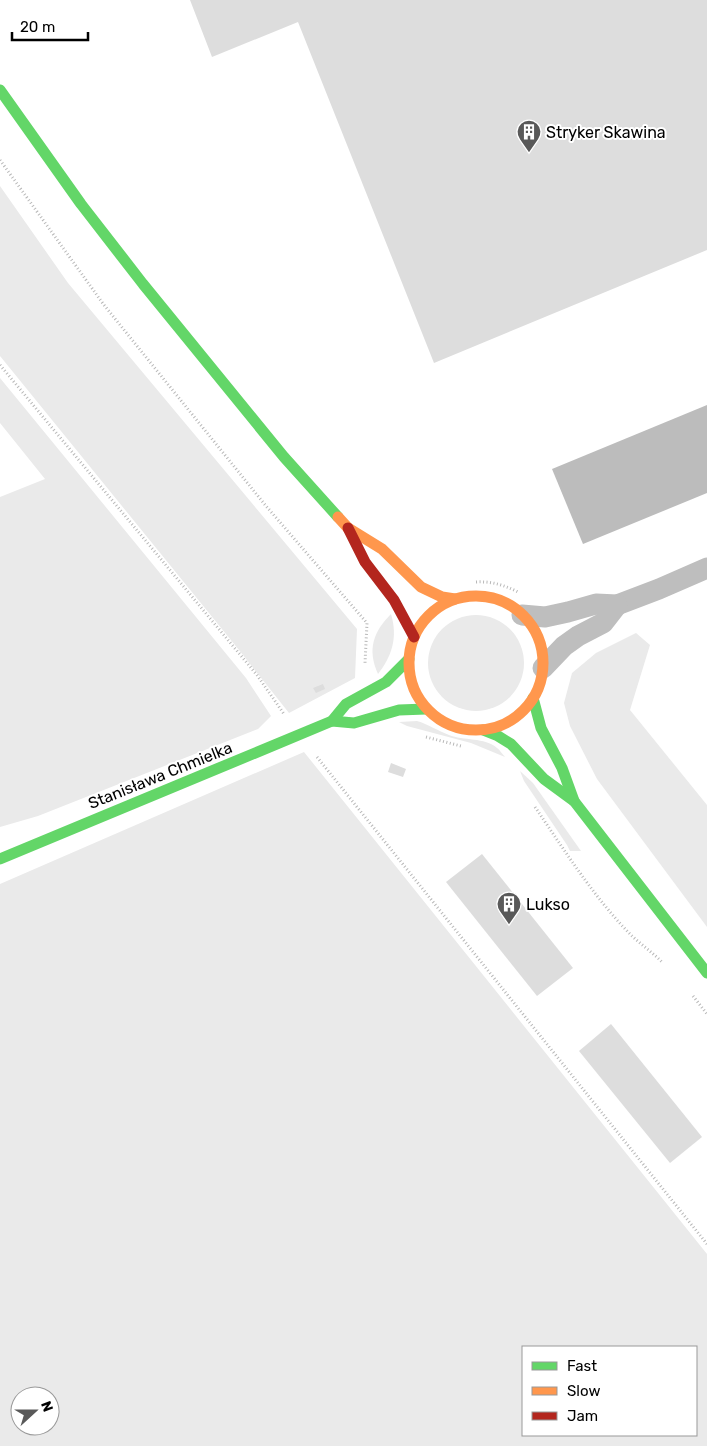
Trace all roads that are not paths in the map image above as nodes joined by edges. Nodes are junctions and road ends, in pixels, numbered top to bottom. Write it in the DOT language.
graph roads {
  1 [pos="0,90"];
  2 [pos="348,528"];
  3 [pos="707,568"];
  4 [pos="455,600"];
  5 [pos="523,605"];
  6 [pos="616,605"];
  7 [pos="414,637"];
  8 [pos="409,659"];
  9 [pos="543,668"];
  10 [pos="533,698"];
  11 [pos="426,709"];
  12 [pos="332,721"];
  13 [pos="483,730"];
  14 [pos="574,801"];
  15 [pos="0,859"];
  16 [pos="707,973"];
  1 -- 2 [label="main road"];
  2 -- 4 [label="main road"];
  2 -- 7 [label="main road"];
  3 -- 6 [label="street"];
  4 -- 5 [label="main road"];
  4 -- 7 [label="main road"];
  5 -- 6 [label="street"];
  5 -- 9 [label="main road"];
  6 -- 9 [label="street"];
  7 -- 8 [label="main road"];
  8 -- 11 [label="main road"];
  8 -- 12 [label="main road, Stanisława Chmielka"];
  9 -- 10 [label="main road"];
  10 -- 13 [label="main road"];
  10 -- 14 [label="main road"];
  11 -- 12 [label="main road, Stanisława Chmielka"];
  11 -- 13 [label="main road"];
  12 -- 15 [label="main road, Stanisława Chmielka"];
  13 -- 14 [label="main road"];
  14 -- 16 [label="main road"];
}
